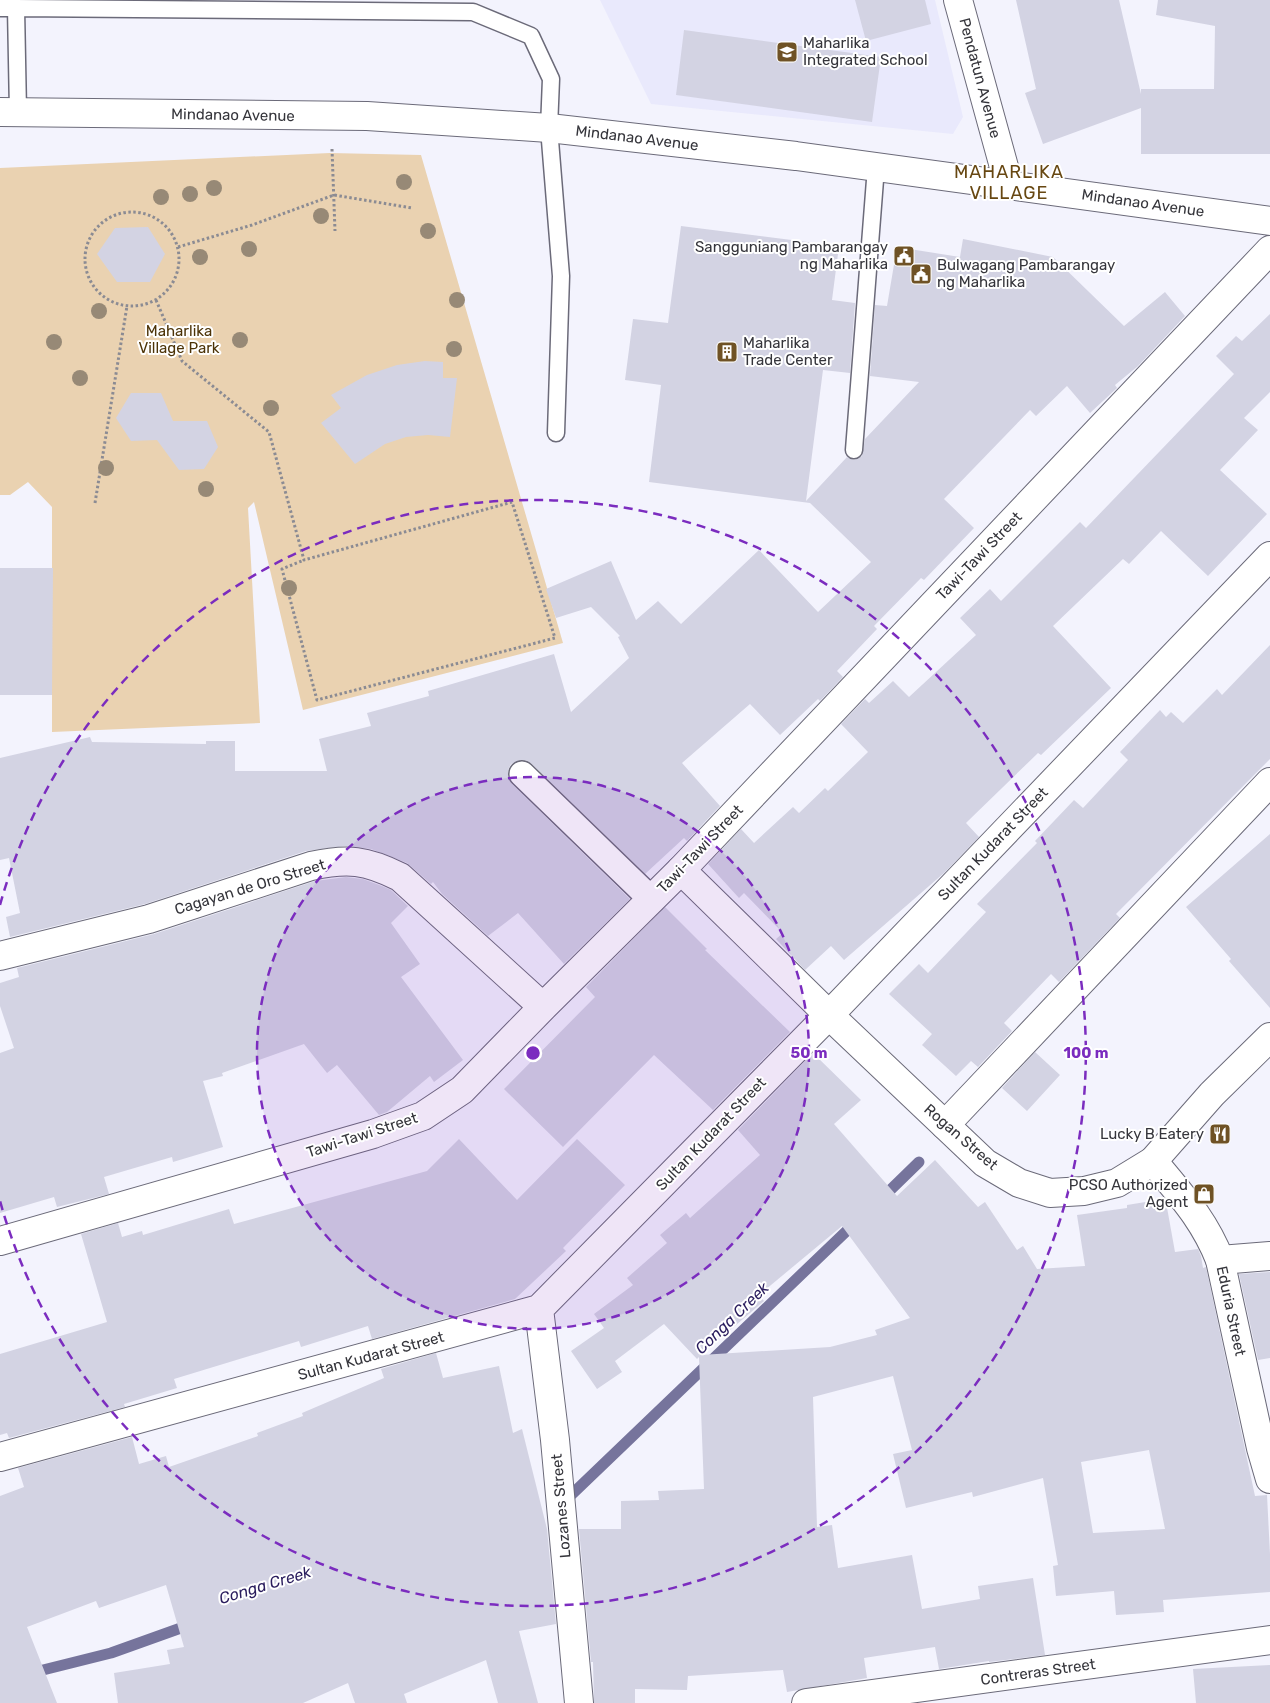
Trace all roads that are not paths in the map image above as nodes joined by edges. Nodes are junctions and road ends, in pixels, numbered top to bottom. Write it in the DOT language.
graph roads {
  1 [pos="958,0"];
  2 [pos="8,8"];
  3 [pos="9,112"];
  4 [pos="549,128"];
  5 [pos="876,167"];
  6 [pos="1009,185"];
  7 [pos="1270,221"];
  8 [pos="1270,250"];
  9 [pos="556,433"];
  10 [pos="854,450"];
  11 [pos="1270,556"];
  12 [pos="522,774"];
  13 [pos="1270,782"];
  14 [pos="681,870"];
  15 [pos="652,900"];
  16 [pos="0,956"];
  17 [pos="543,1007"];
  18 [pos="829,1015"];
  19 [pos="1270,1037"];
  20 [pos="945,1125"];
  21 [pos="1153,1161"];
  22 [pos="0,1241"];
  23 [pos="1270,1256"];
  24 [pos="1220,1260"];
  25 [pos="539,1309"];
  26 [pos="1266,1447"];
  27 [pos="0,1457"];
  28 [pos="1270,1479"];
  29 [pos="1270,1640"];
  30 [pos="579,1703"];
  31 [pos="806,1703"];
  1 -- 6 [label="street, Pendatun Avenue"];
  2 -- 3 [label="lane"];
  2 -- 4 [label="lane"];
  3 -- 4 [label="street, Mindanao Avenue"];
  4 -- 5 [label="street, Mindanao Avenue"];
  4 -- 9 [label="lane"];
  5 -- 6 [label="street, Mindanao Avenue"];
  5 -- 10 [label="lane"];
  6 -- 7 [label="street, Mindanao Avenue"];
  8 -- 14 [label="street, Tawi-Tawi Street"];
  11 -- 18 [label="street, Sultan Kudarat Street"];
  12 -- 15 [label="street"];
  13 -- 20 [label="street"];
  14 -- 15 [label="street, Tawi-Tawi Street"];
  14 -- 18 [label="street, Rogan Street"];
  15 -- 17 [label="street, Tawi-Tawi Street"];
  16 -- 17 [label="street, Cagayan de Oro Street"];
  17 -- 22 [label="street, Tawi-Tawi Street"];
  18 -- 20 [label="street, Rogan Street"];
  18 -- 25 [label="street, Sultan Kudarat Street"];
  19 -- 21 [label="street, Rogan Street"];
  20 -- 21 [label="street, Rogan Street"];
  21 -- 24 [label="street, Eduria Street"];
  23 -- 24 [label="street"];
  24 -- 26 [label="street, Eduria Street"];
  25 -- 27 [label="street, Sultan Kudarat Street"];
  25 -- 30 [label="street, Lozanes Street"];
  26 -- 28 [label="street, Eduria Street"];
  29 -- 31 [label="street, Contreras Street"];
}
